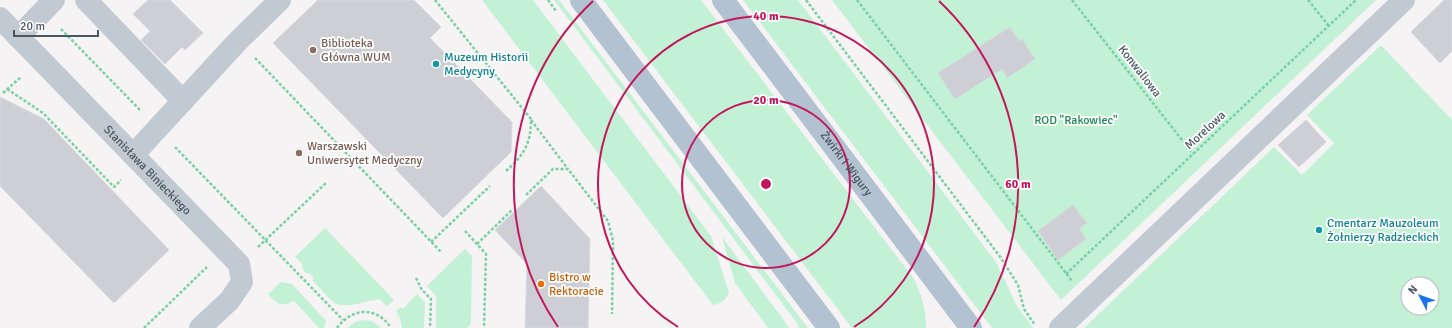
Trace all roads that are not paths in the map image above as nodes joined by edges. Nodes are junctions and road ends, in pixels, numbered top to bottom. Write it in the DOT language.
graph roads {
  1 [pos="86,0"];
  2 [pos="280,0"];
  3 [pos="581,0"];
  4 [pos="723,0"];
  5 [pos="1404,0"];
  6 [pos="49,5"];
  7 [pos="0,18"];
  8 [pos="18,37"];
  9 [pos="183,101"];
  10 [pos="133,155"];
  11 [pos="200,328"];
  12 [pos="829,328"];
  13 [pos="971,328"];
  14 [pos="1060,328"];
  1 -- 9 [label="lane"];
  2 -- 9 [label="lane"];
  3 -- 12 [label="main road"];
  4 -- 13 [label="main road, Żwirki i Wigury"];
  5 -- 14 [label="lane"];
  6 -- 8 [label="lane"];
  7 -- 8 [label="lane, Stanisława Binieckiego"];
  8 -- 10 [label="lane, Stanisława Binieckiego"];
  9 -- 10 [label="lane"];
  10 -- 11 [label="lane, Stanisława Binieckiego"];
}
